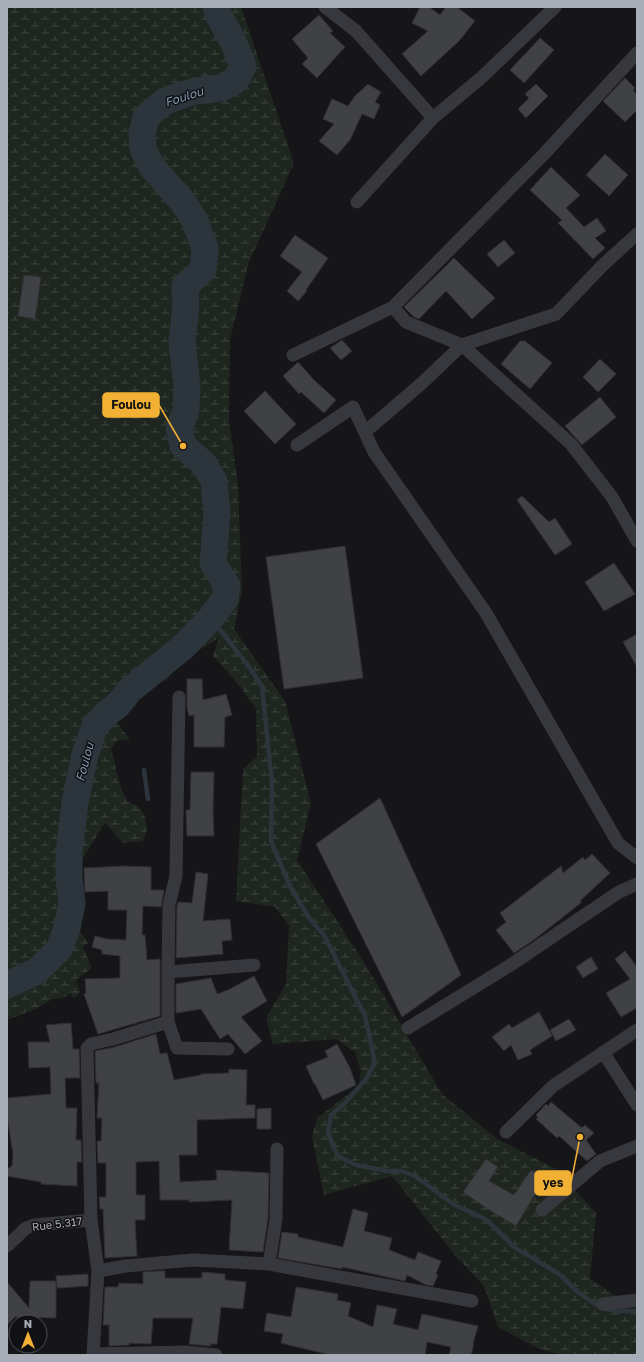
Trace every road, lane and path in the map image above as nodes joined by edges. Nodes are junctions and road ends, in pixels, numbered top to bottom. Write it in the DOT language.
graph roads {
  1 [pos="325,7"];
  2 [pos="555,7"];
  3 [pos="637,53"];
  4 [pos="433,118"];
  5 [pos="357,202"];
  6 [pos="637,234"];
  7 [pos="394,307"];
  8 [pos="462,344"];
  9 [pos="293,355"];
  10 [pos="365,432"];
  11 [pos="297,445"];
  12 [pos="637,541"];
  13 [pos="179,697"];
  14 [pos="637,858"];
  15 [pos="637,884"];
  16 [pos="254,965"];
  17 [pos="168,972"];
  18 [pos="168,1022"];
  19 [pos="408,1028"];
  20 [pos="637,1030"];
  21 [pos="228,1049"];
  22 [pos="603,1052"];
  23 [pos="637,1105"];
  24 [pos="506,1132"];
  25 [pos="637,1146"];
  26 [pos="278,1149"];
  27 [pos="542,1210"];
  28 [pos="91,1220"];
  29 [pos="7,1246"];
  30 [pos="269,1264"];
  31 [pos="98,1271"];
  32 [pos="637,1300"];
  33 [pos="472,1302"];
  34 [pos="603,1304"];
  35 [pos="93,1354"];
  36 [pos="216,1355"];
  1 -- 4 [label="street"];
  2 -- 4 [label="street"];
  3 -- 7 [label="street"];
  4 -- 5 [label="street"];
  6 -- 8 [label="street"];
  7 -- 8 [label="street"];
  7 -- 9 [label="street"];
  8 -- 10 [label="street"];
  8 -- 12 [label="street"];
  10 -- 11 [label="street"];
  10 -- 14 [label="street"];
  13 -- 17 [label="street"];
  15 -- 19 [label="street"];
  16 -- 17 [label="street"];
  17 -- 18 [label="street"];
  18 -- 21 [label="street"];
  18 -- 28 [label="street"];
  20 -- 22 [label="street"];
  22 -- 23 [label="street"];
  22 -- 24 [label="street"];
  25 -- 27 [label="street"];
  26 -- 30 [label="street"];
  28 -- 29 [label="street, Rue 5.317"];
  28 -- 31 [label="street"];
  30 -- 31 [label="street"];
  30 -- 33 [label="street"];
  31 -- 35 [label="street"];
  32 -- 34 [label="street"];
  35 -- 36 [label="street"];
}
